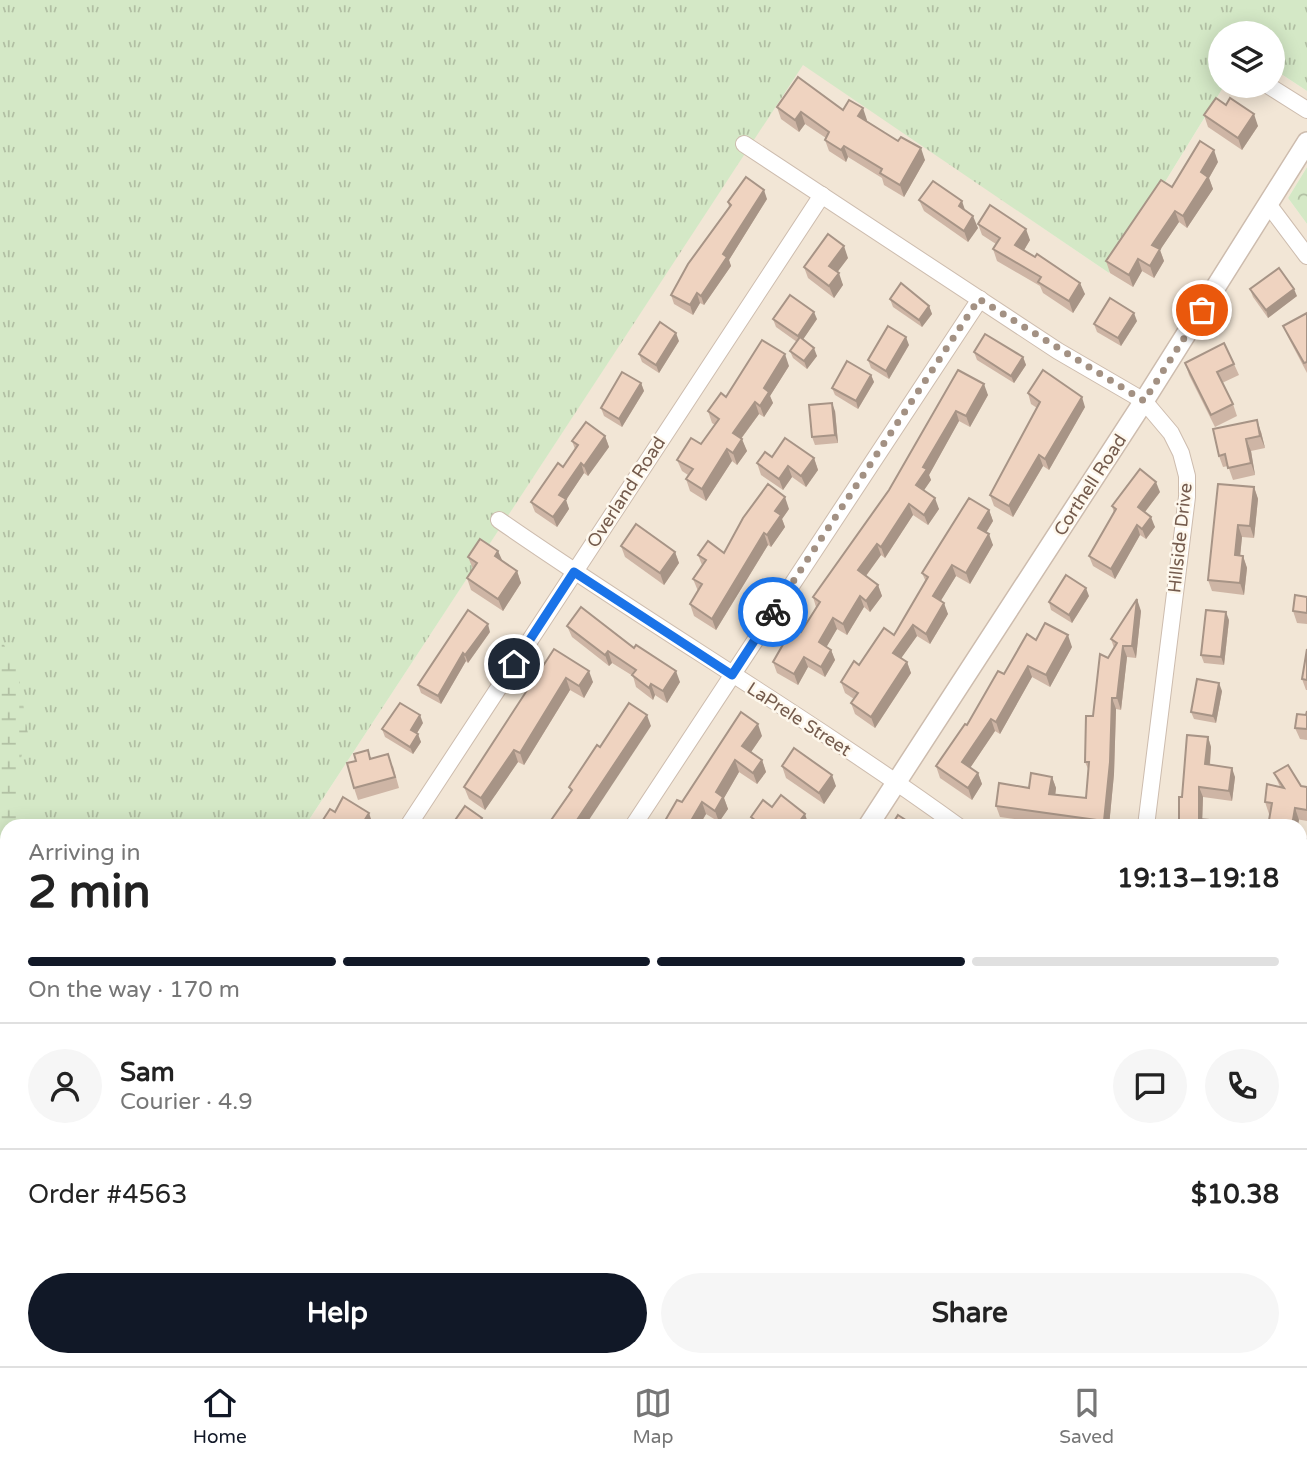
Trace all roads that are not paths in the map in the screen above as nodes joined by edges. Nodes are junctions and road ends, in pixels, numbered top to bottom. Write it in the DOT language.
graph roads {
  1 [pos="1285,96"];
  2 [pos="1307,110"];
  3 [pos="1307,142"];
  4 [pos="744,144"];
  5 [pos="822,195"];
  6 [pos="1268,204"];
  7 [pos="1307,256"];
  8 [pos="979,299"];
  9 [pos="1144,401"];
  10 [pos="499,520"];
  11 [pos="574,572"];
  12 [pos="732,675"];
  13 [pos="897,782"];
  14 [pos="413,819"];
  15 [pos="638,819"];
  16 [pos="873,819"];
  17 [pos="948,819"];
  18 [pos="1147,819"];
  1 -- 2 [label="street"];
  3 -- 6 [label="street, Corthell Road"];
  4 -- 5 [label="street, Hillside Drive"];
  5 -- 8 [label="street, Hillside Drive"];
  5 -- 11 [label="street, Overland Road"];
  6 -- 7 [label="street"];
  6 -- 9 [label="street, Corthell Road"];
  8 -- 9 [label="street, Hillside Drive"];
  8 -- 12 [label="street"];
  9 -- 13 [label="street, Corthell Road"];
  9 -- 18 [label="street, Hillside Drive"];
  10 -- 11 [label="street, LaPrele Street"];
  11 -- 12 [label="street, LaPrele Street"];
  11 -- 14 [label="street, Overland Road"];
  12 -- 13 [label="street, LaPrele Street"];
  12 -- 15 [label="street"];
  13 -- 16 [label="street, Corthell Road"];
  13 -- 17 [label="street, LaPrele Street"];
}
